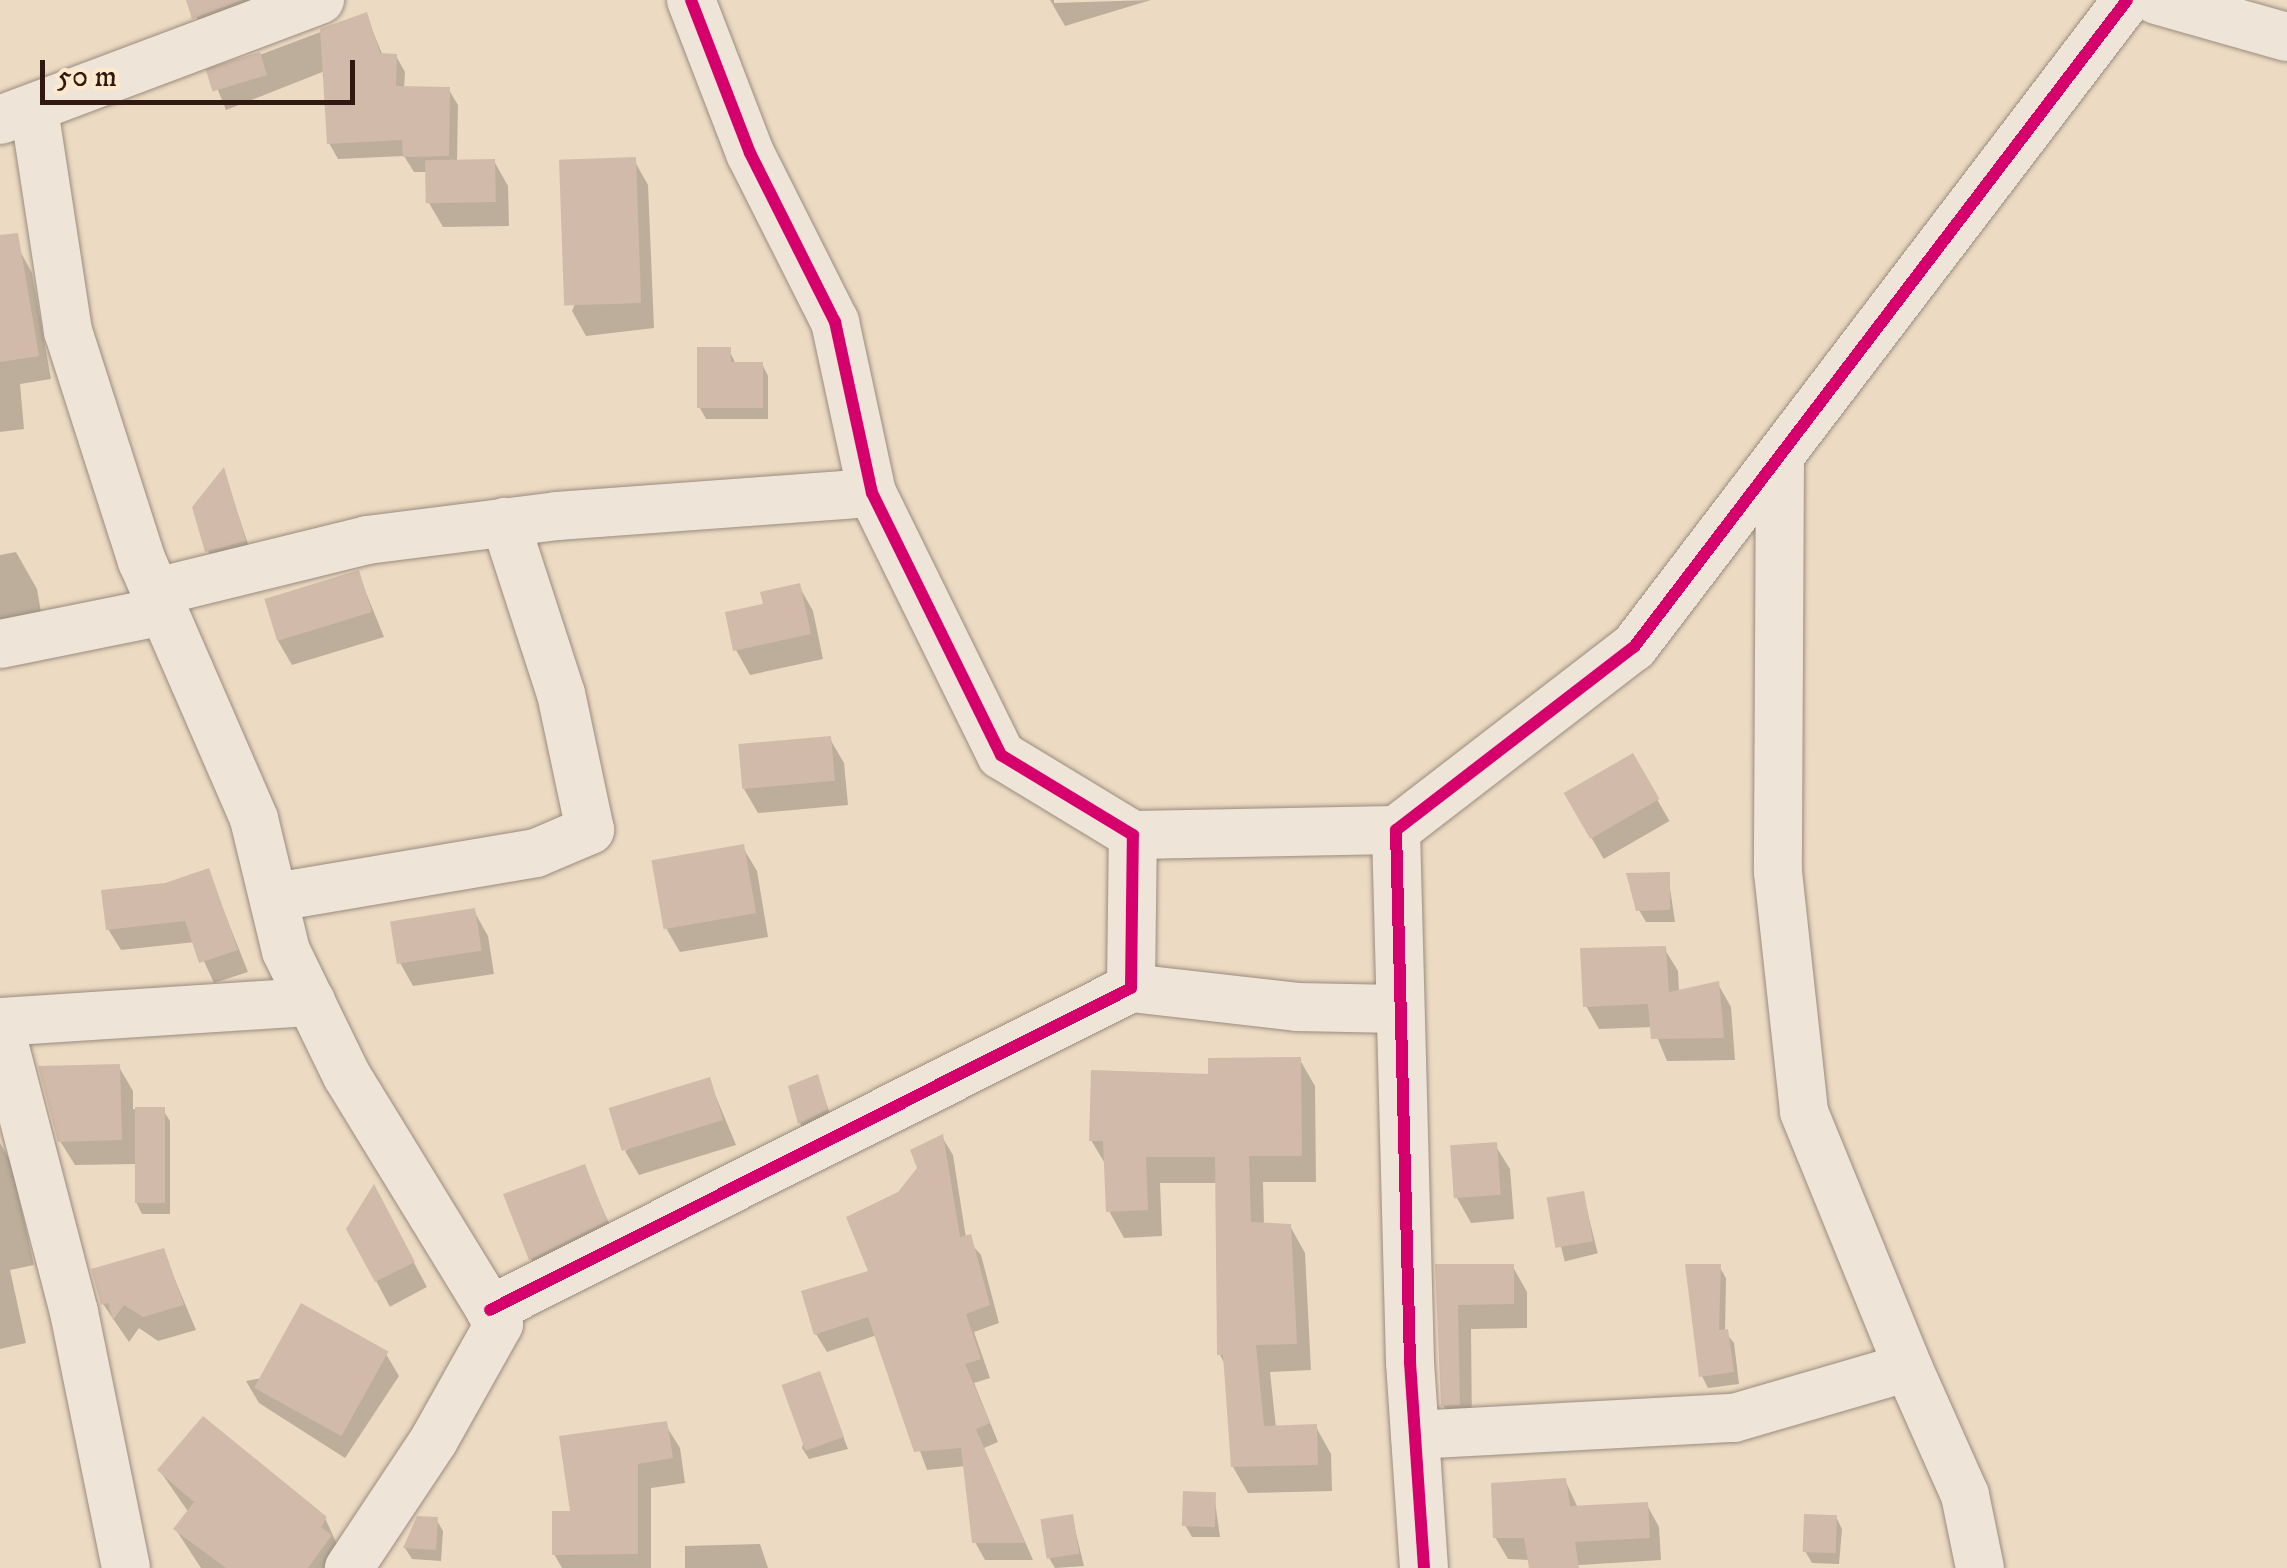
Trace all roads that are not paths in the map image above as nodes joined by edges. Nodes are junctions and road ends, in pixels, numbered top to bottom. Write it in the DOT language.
graph roads {
  1 [pos="320,0"];
  2 [pos="691,0"];
  3 [pos="2127,0"];
  4 [pos="2156,0"];
  5 [pos="2287,37"];
  6 [pos="17,115"];
  7 [pos="1780,460"];
  8 [pos="872,493"];
  9 [pos="504,522"];
  10 [pos="160,601"];
  11 [pos="0,644"];
  12 [pos="1396,830"];
  13 [pos="1133,836"];
  14 [pos="276,896"];
  15 [pos="1130,988"];
  16 [pos="311,1002"];
  17 [pos="1400,1008"];
  18 [pos="0,1025"];
  19 [pos="19,1176"];
  20 [pos="490,1310"];
  21 [pos="1908,1367"];
  22 [pos="1415,1435"];
  23 [pos="126,1568"];
  24 [pos="350,1568"];
  25 [pos="1424,1568"];
  26 [pos="1980,1568"];
  1 -- 6 [label="street"];
  2 -- 8 [label="street"];
  3 -- 7 [label="street"];
  4 -- 5 [label="street"];
  6 -- 10 [label="street"];
  7 -- 12 [label="street"];
  7 -- 21 [label="street"];
  8 -- 9 [label="street"];
  8 -- 13 [label="street"];
  9 -- 10 [label="street"];
  9 -- 14 [label="street"];
  10 -- 11 [label="street"];
  10 -- 14 [label="street"];
  12 -- 13 [label="street"];
  12 -- 17 [label="street"];
  13 -- 15 [label="street"];
  14 -- 16 [label="street"];
  15 -- 17 [label="street"];
  15 -- 20 [label="street"];
  16 -- 18 [label="street"];
  16 -- 20 [label="street"];
  17 -- 22 [label="street"];
  18 -- 19 [label="street"];
  19 -- 23 [label="street"];
  20 -- 24 [label="street"];
  21 -- 22 [label="street"];
  21 -- 26 [label="street"];
  22 -- 25 [label="street"];
}
